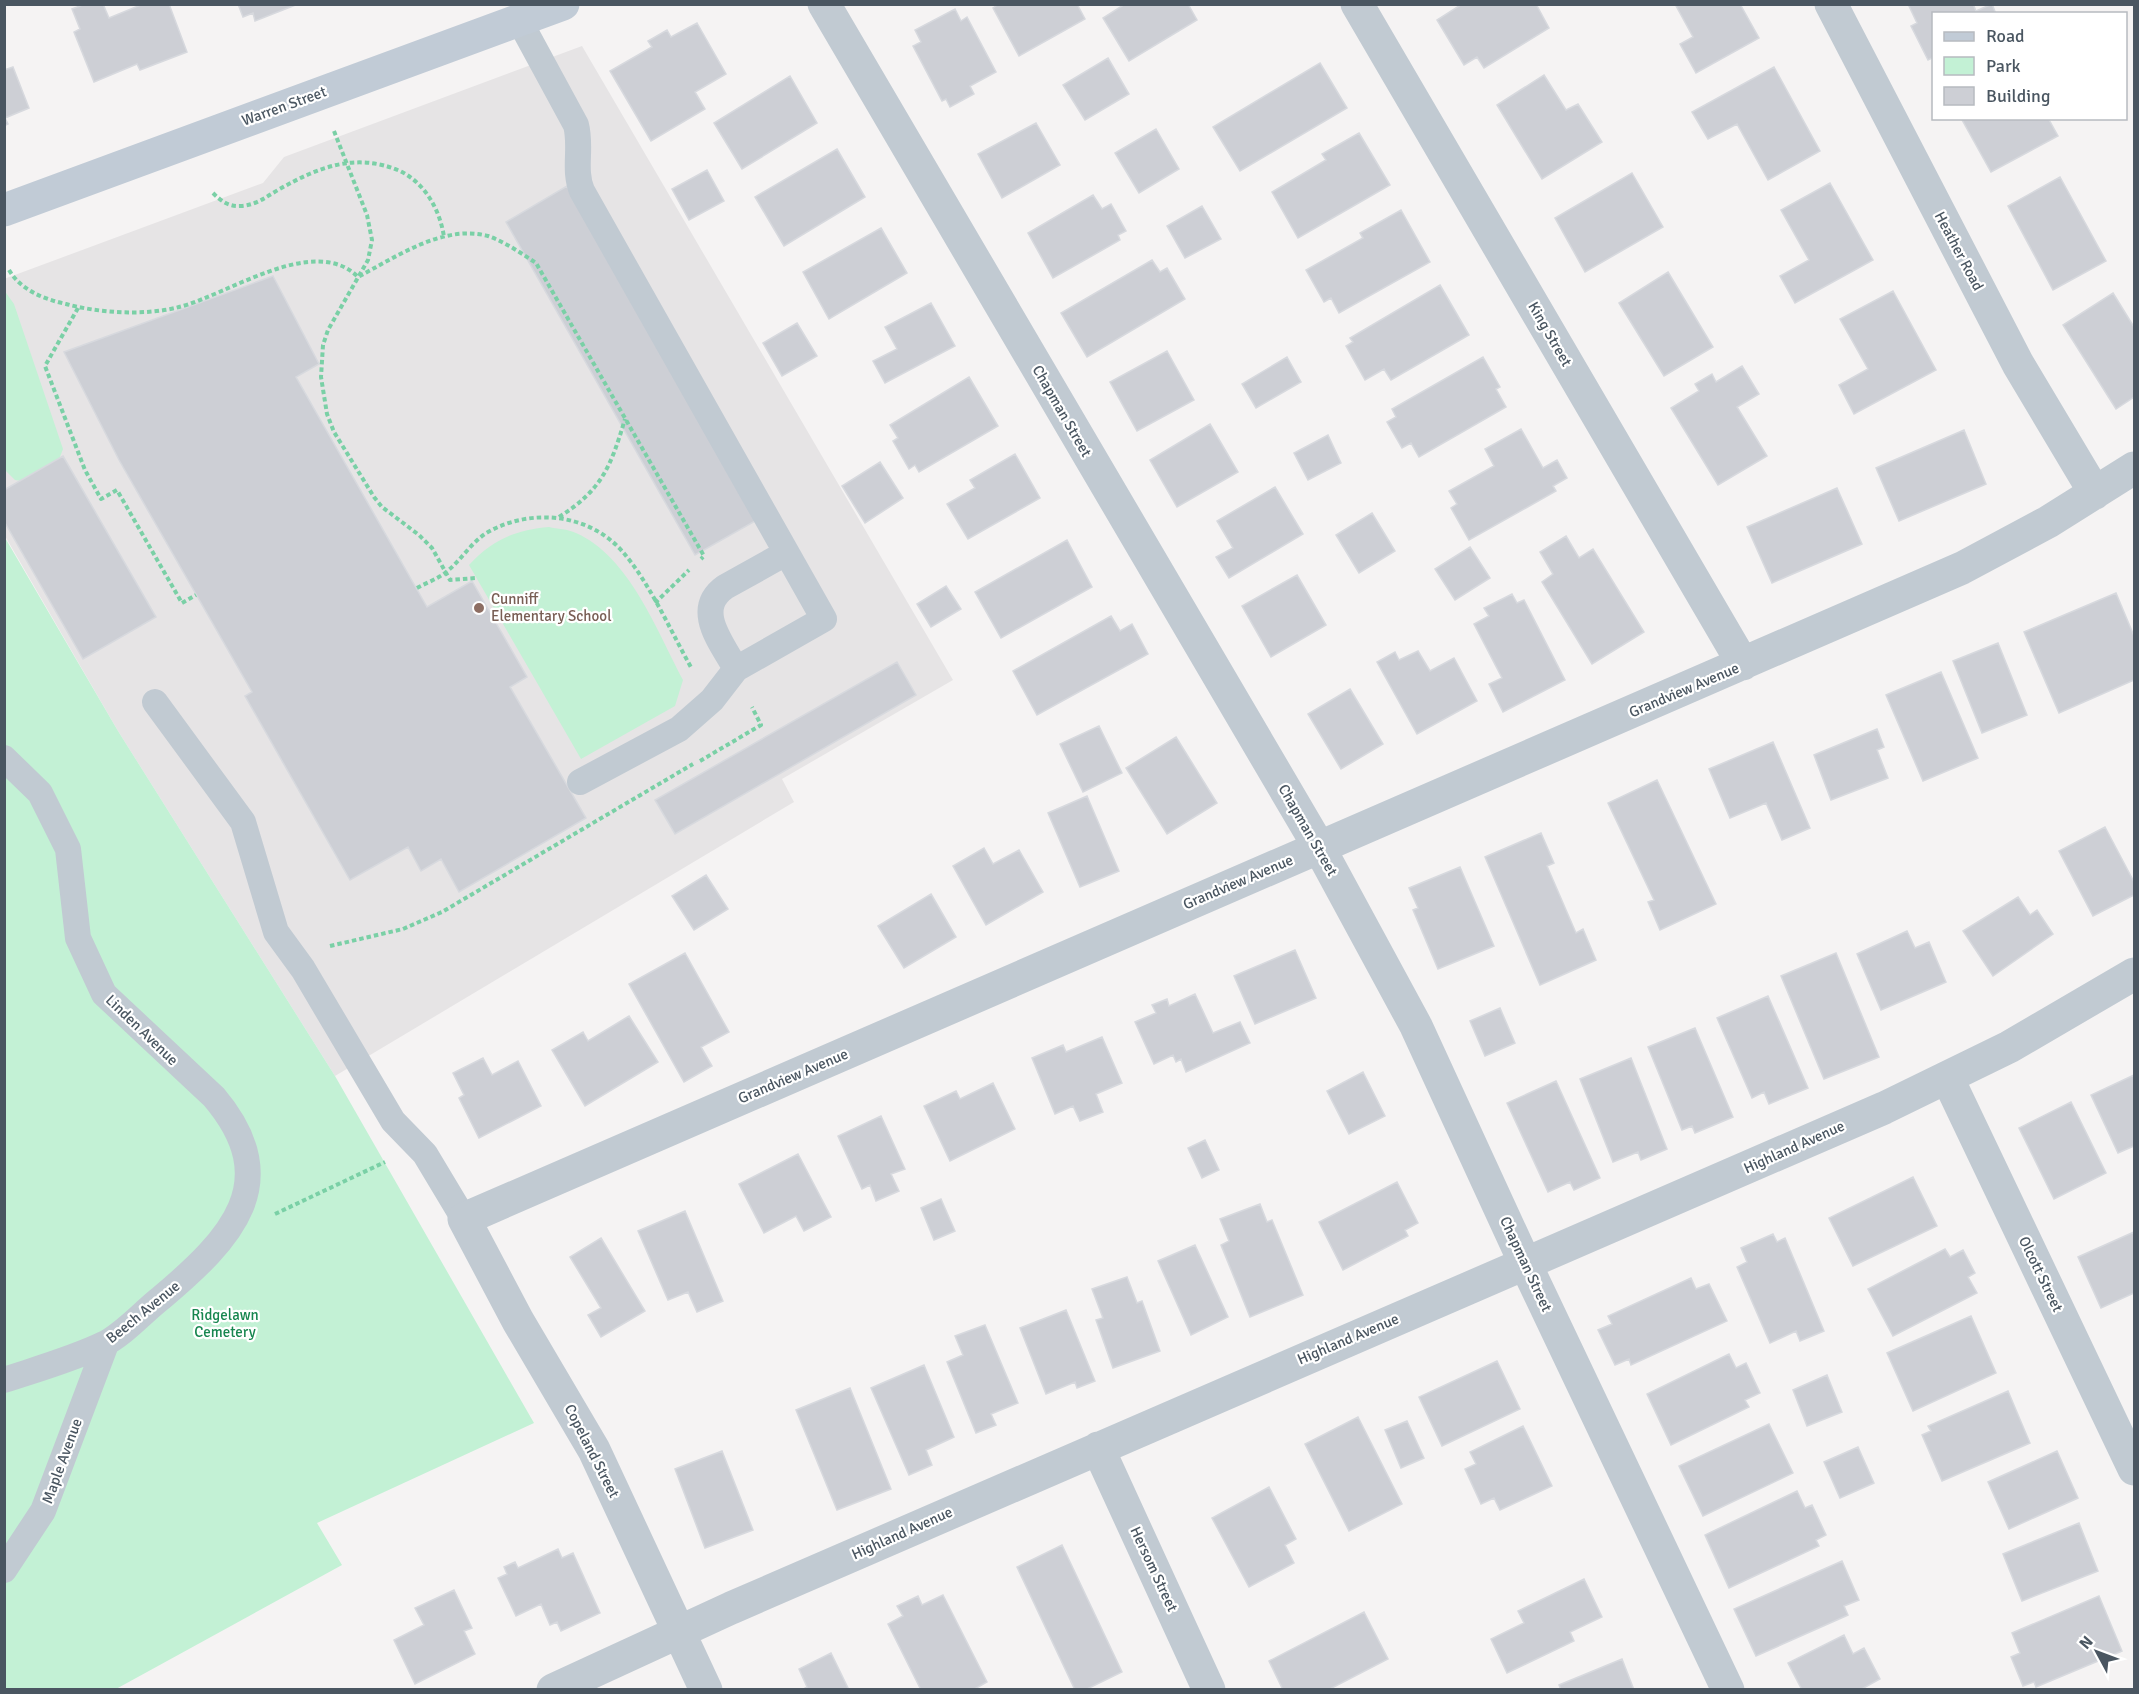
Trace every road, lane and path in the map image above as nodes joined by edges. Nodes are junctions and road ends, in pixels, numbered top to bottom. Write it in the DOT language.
graph roads {
  1 [pos="563,4"];
  2 [pos="824,4"];
  3 [pos="1357,4"];
  4 [pos="1831,4"];
  5 [pos="519,20"];
  6 [pos="334,130"];
  7 [pos="347,162"];
  8 [pos="213,193"];
  9 [pos="4,210"];
  10 [pos="444,237"];
  11 [pos="9,270"];
  12 [pos="358,276"];
  13 [pos="78,308"];
  14 [pos="625,419"];
  15 [pos="2134,468"];
  16 [pos="2095,493"];
  17 [pos="559,518"];
  18 [pos="786,553"];
  19 [pos="446,572"];
  20 [pos="476,578"];
  21 [pos="417,588"];
  22 [pos="196,595"];
  23 [pos="655,603"];
  24 [pos="1743,664"];
  25 [pos="736,669"];
  26 [pos="712,700"];
  27 [pos="154,702"];
  28 [pos="4,758"];
  29 [pos="580,783"];
  30 [pos="1319,848"];
  31 [pos="289,950"];
  32 [pos="2134,974"];
  33 [pos="1948,1079"];
  34 [pos="386,1162"];
  35 [pos="464,1219"];
  36 [pos="230,1229"];
  37 [pos="1525,1263"];
  38 [pos="106,1344"];
  39 [pos="4,1380"];
  40 [pos="1098,1448"];
  41 [pos="2134,1469"];
  42 [pos="4,1570"];
  43 [pos="678,1631"];
  44 [pos="553,1689"];
  45 [pos="706,1689"];
  46 [pos="1209,1689"];
  47 [pos="1728,1689"];
  1 -- 5 [label="street, Warren Street"];
  2 -- 30 [label="street, Chapman Street"];
  3 -- 24 [label="street, King Street"];
  4 -- 16 [label="street, Heather Road"];
  5 -- 9 [label="street, Warren Street"];
  5 -- 18 [label="lane"];
  6 -- 7 [label="path"];
  7 -- 8 [label="path"];
  7 -- 10 [label="path"];
  7 -- 12 [label="path"];
  10 -- 12 [label="path"];
  10 -- 14 [label="path"];
  11 -- 13 [label="path"];
  12 -- 13 [label="path"];
  12 -- 19 [label="path"];
  13 -- 22 [label="path"];
  14 -- 17 [label="path"];
  14 -- 23 [label="path"];
  15 -- 16 [label="street, Grandview Avenue"];
  16 -- 24 [label="street, Grandview Avenue"];
  17 -- 19 [label="path"];
  17 -- 23 [label="path"];
  18 -- 25 [label="lane"];
  18 -- 25 [label="lane"];
  19 -- 20 [label="path"];
  19 -- 21 [label="path"];
  23 -- 26 [label="path"];
  24 -- 30 [label="street, Grandview Avenue"];
  25 -- 26 [label="lane"];
  26 -- 29 [label="lane"];
  26 -- 31 [label="path"];
  27 -- 31 [label="lane"];
  28 -- 36 [label="lane, Linden Avenue"];
  30 -- 35 [label="street, Grandview Avenue"];
  30 -- 37 [label="street, Chapman Street"];
  31 -- 35 [label="lane"];
  32 -- 33 [label="street, Highland Avenue"];
  33 -- 37 [label="street, Highland Avenue"];
  33 -- 41 [label="street, Olcott Street"];
  34 -- 36 [label="path"];
  35 -- 43 [label="street, Copeland Street"];
  36 -- 38 [label="lane, Beech Avenue"];
  37 -- 40 [label="street, Highland Avenue"];
  37 -- 47 [label="street, Chapman Street"];
  38 -- 39 [label="lane, Beech Avenue"];
  38 -- 42 [label="lane, Maple Avenue"];
  40 -- 43 [label="street, Highland Avenue"];
  40 -- 46 [label="street, Hersom Street"];
  43 -- 44 [label="street, Highland Avenue"];
  43 -- 45 [label="street, Copeland Street"];
}
